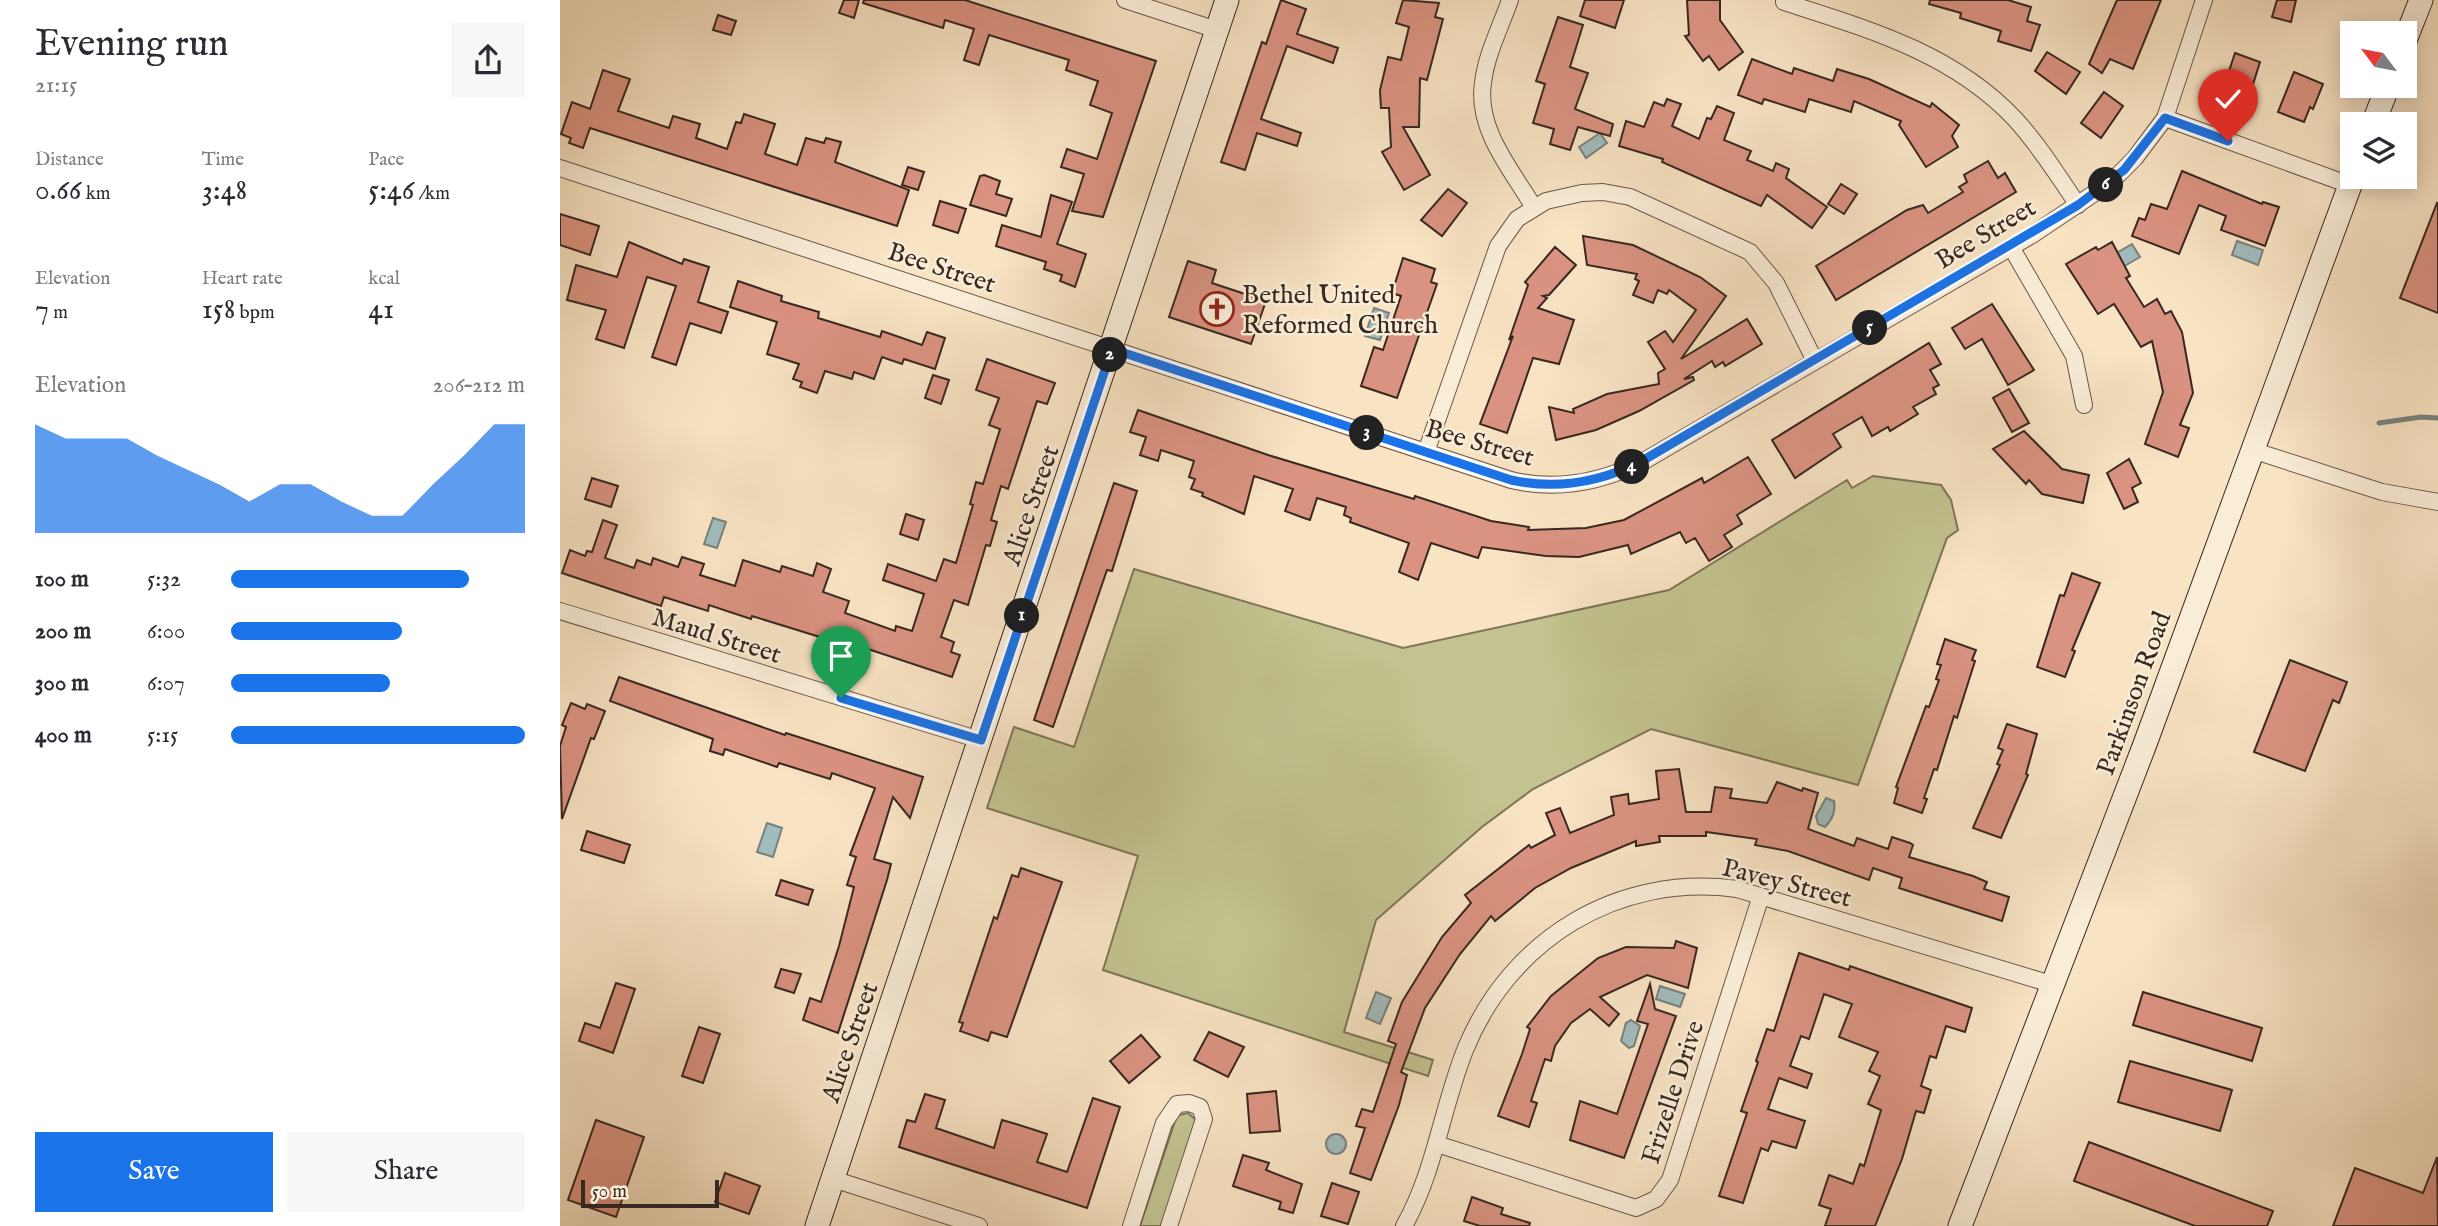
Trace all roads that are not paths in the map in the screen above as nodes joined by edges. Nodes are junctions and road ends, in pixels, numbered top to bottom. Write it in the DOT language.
graph roads {
  1 [pos="1125,0"];
  2 [pos="1227,0"];
  3 [pos="1510,0"];
  4 [pos="2204,0"];
  5 [pos="2421,0"];
  6 [pos="1784,2"];
  7 [pos="2413,21"];
  8 [pos="1217,30"];
  9 [pos="2165,118"];
  10 [pos="560,167"];
  11 [pos="2340,177"];
  12 [pos="2348,189"];
  13 [pos="2078,205"];
  14 [pos="1533,206"];
  15 [pos="2011,247"];
  16 [pos="1112,349"];
  17 [pos="1814,359"];
  18 [pos="2084,405"];
  19 [pos="2252,450"];
  20 [pos="1426,452"];
  21 [pos="2438,502"];
  22 [pos="560,611"];
  23 [pos="981,740"];
  24 [pos="1761,896"];
  25 [pos="2051,984"];
  26 [pos="1437,1144"];
  27 [pos="833,1179"];
  28 [pos="817,1226"];
  29 [pos="979,1226"];
  30 [pos="1131,1226"];
  31 [pos="1169,1226"];
  32 [pos="1404,1226"];
  33 [pos="1960,1226"];
  1 -- 8 [label="street"];
  2 -- 8 [label="street, Alice Street"];
  3 -- 14 [label="street"];
  4 -- 9 [label="street, Bee Street"];
  5 -- 7 [label="street"];
  6 -- 13 [label="street"];
  8 -- 16 [label="street, Alice Street"];
  9 -- 11 [label="street"];
  9 -- 13 [label="street, Bee Street"];
  10 -- 16 [label="street, Bee Street"];
  12 -- 19 [label="street, Parkinson Road"];
  13 -- 15 [label="street, Bee Street"];
  14 -- 17 [label="street"];
  14 -- 20 [label="street"];
  15 -- 17 [label="street, Bee Street"];
  15 -- 18 [label="street"];
  16 -- 20 [label="street, Bee Street"];
  16 -- 23 [label="street, Alice Street"];
  17 -- 20 [label="street, Bee Street"];
  19 -- 21 [label="street"];
  19 -- 25 [label="street, Parkinson Road"];
  22 -- 23 [label="street, Maud Street"];
  23 -- 27 [label="street, Alice Street"];
  24 -- 25 [label="street, Pavey Street"];
  24 -- 26 [label="street, Pavey Street"];
  24 -- 26 [label="street, Frizelle Drive"];
  25 -- 33 [label="street, Parkinson Road"];
  26 -- 32 [label="street, Pavey Street"];
  27 -- 28 [label="street, Alice Street"];
  27 -- 29 [label="street"];
  30 -- 31 [label="street"];
}
